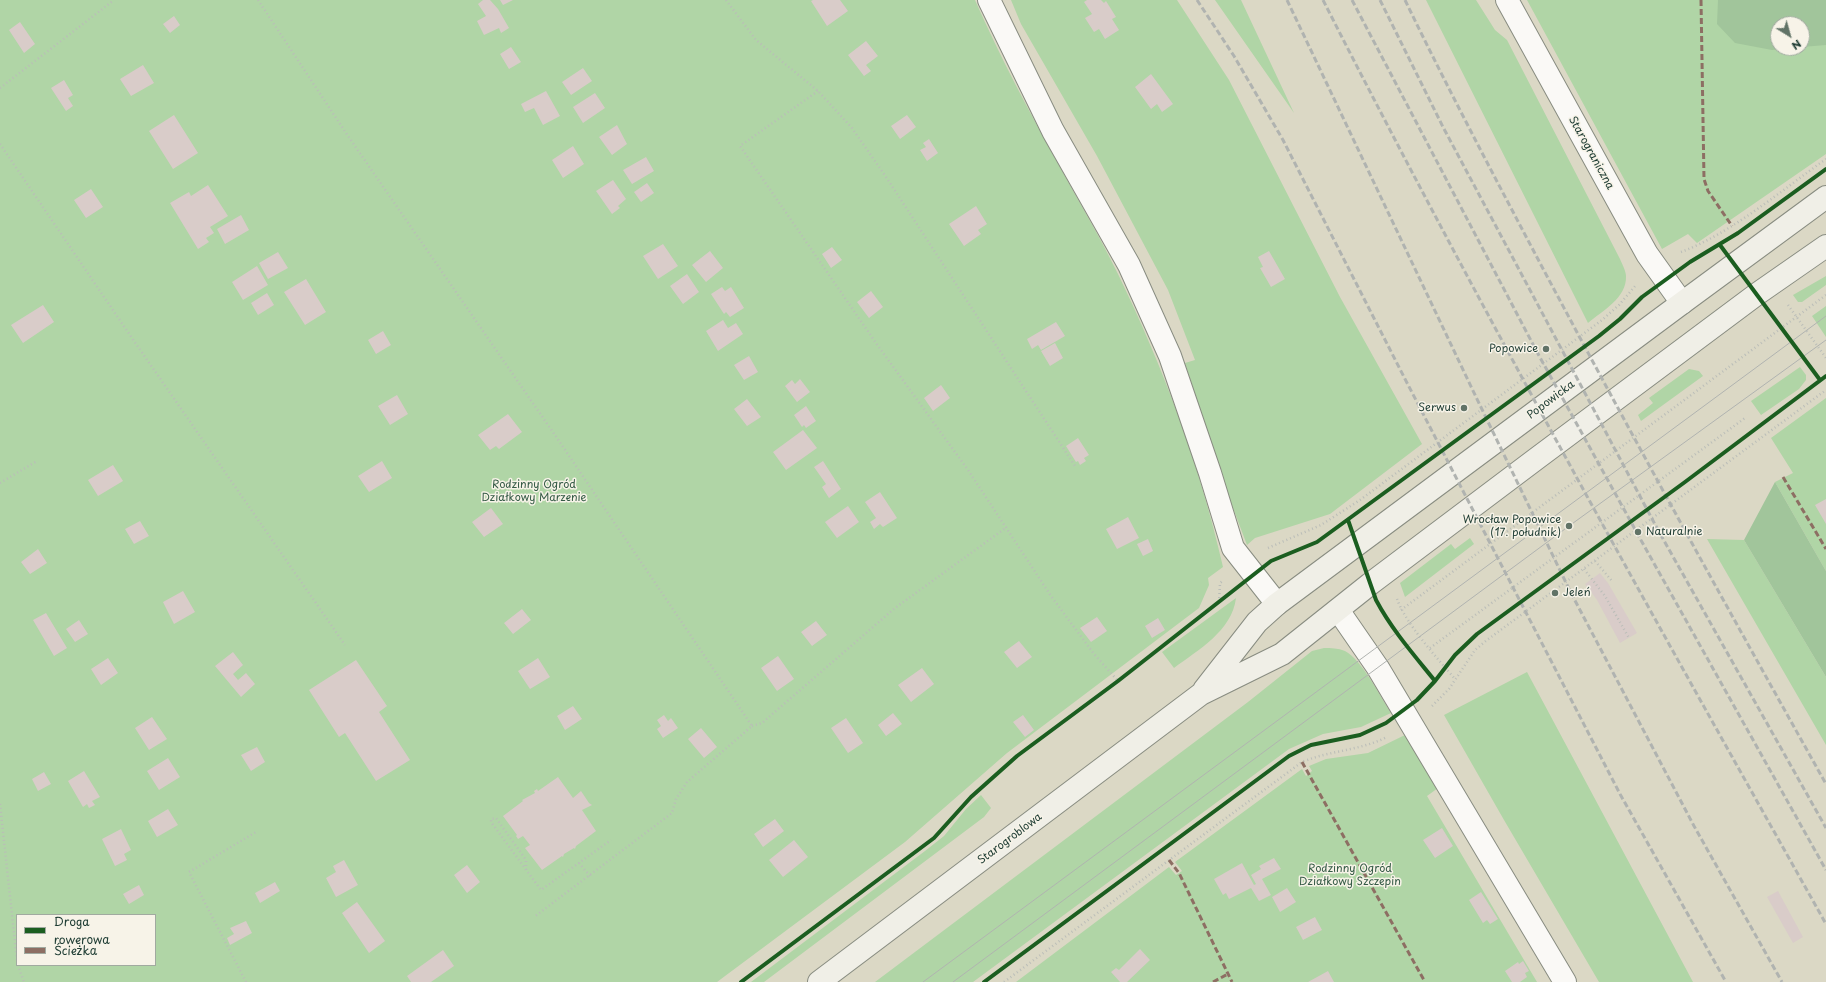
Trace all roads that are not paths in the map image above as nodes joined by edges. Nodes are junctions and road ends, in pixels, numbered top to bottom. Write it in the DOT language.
graph roads {
  1 [pos="989,0"];
  2 [pos="1507,0"];
  3 [pos="1826,197"];
  4 [pos="1826,246"];
  5 [pos="1682,303"];
  6 [pos="1277,604"];
  7 [pos="1338,610"];
  8 [pos="1201,694"];
  9 [pos="819,982"];
  10 [pos="1565,982"];
  1 -- 6 [label="street"];
  2 -- 5 [label="street, Starograniczna"];
  3 -- 5 [label="street, Popowicka"];
  4 -- 7 [label="street"];
  5 -- 6 [label="street, Popowicka"];
  6 -- 8 [label="street, Starogroblowa"];
  7 -- 8 [label="street, Starogroblowa"];
  7 -- 10 [label="street"];
  8 -- 9 [label="street, Starogroblowa"];
}
